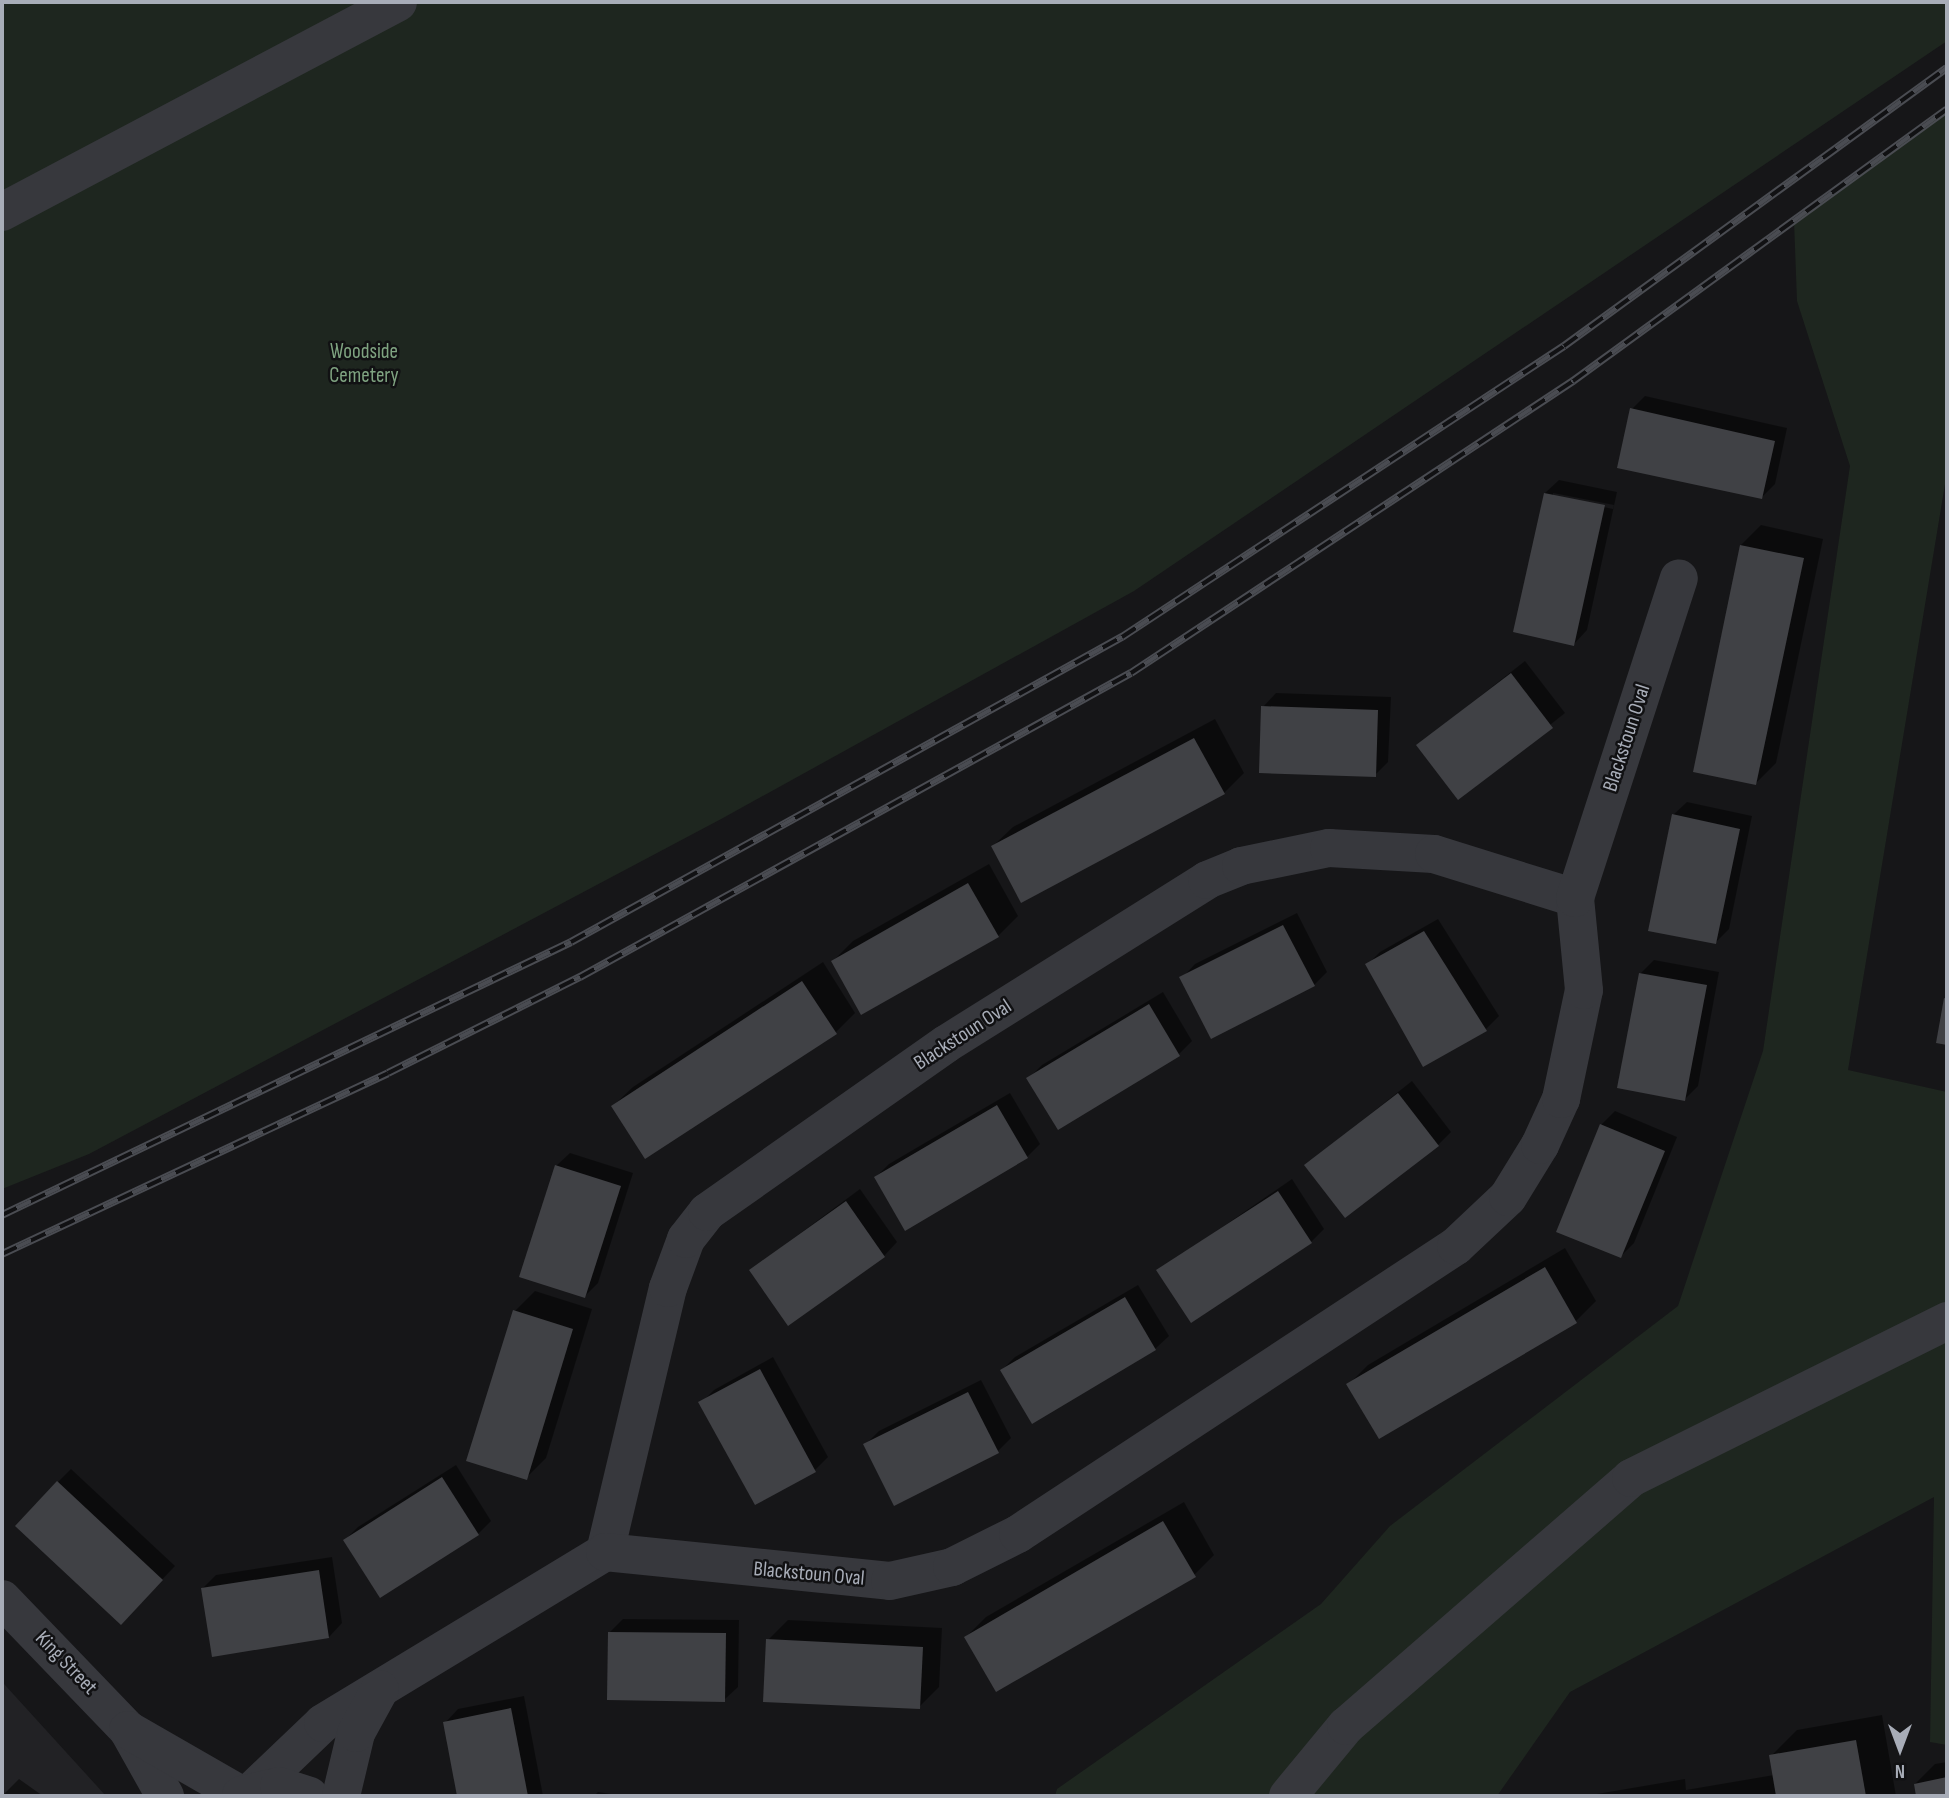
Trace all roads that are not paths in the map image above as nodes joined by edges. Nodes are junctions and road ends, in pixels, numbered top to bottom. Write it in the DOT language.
graph roads {
  1 [pos="388,4"];
  2 [pos="2,212"];
  3 [pos="1679,578"];
  4 [pos="1576,898"];
  5 [pos="1947,1321"];
  6 [pos="605,1552"];
  7 [pos="2,1599"];
  8 [pos="381,1687"];
  9 [pos="128,1730"];
  10 [pos="245,1793"];
  11 [pos="165,1796"];
  12 [pos="309,1796"];
  13 [pos="341,1796"];
  14 [pos="1288,1796"];
  1 -- 2 [label="street"];
  3 -- 4 [label="street, Blackstoun Oval"];
  4 -- 6 [label="street, Blackstoun Oval"];
  4 -- 6 [label="street, Blackstoun Oval"];
  5 -- 14 [label="street"];
  6 -- 8 [label="street"];
  7 -- 9 [label="street, King Street"];
  8 -- 10 [label="street"];
  8 -- 13 [label="street"];
  9 -- 10 [label="street, King Street"];
  9 -- 11 [label="street, King Street"];
  10 -- 12 [label="street"];
}
